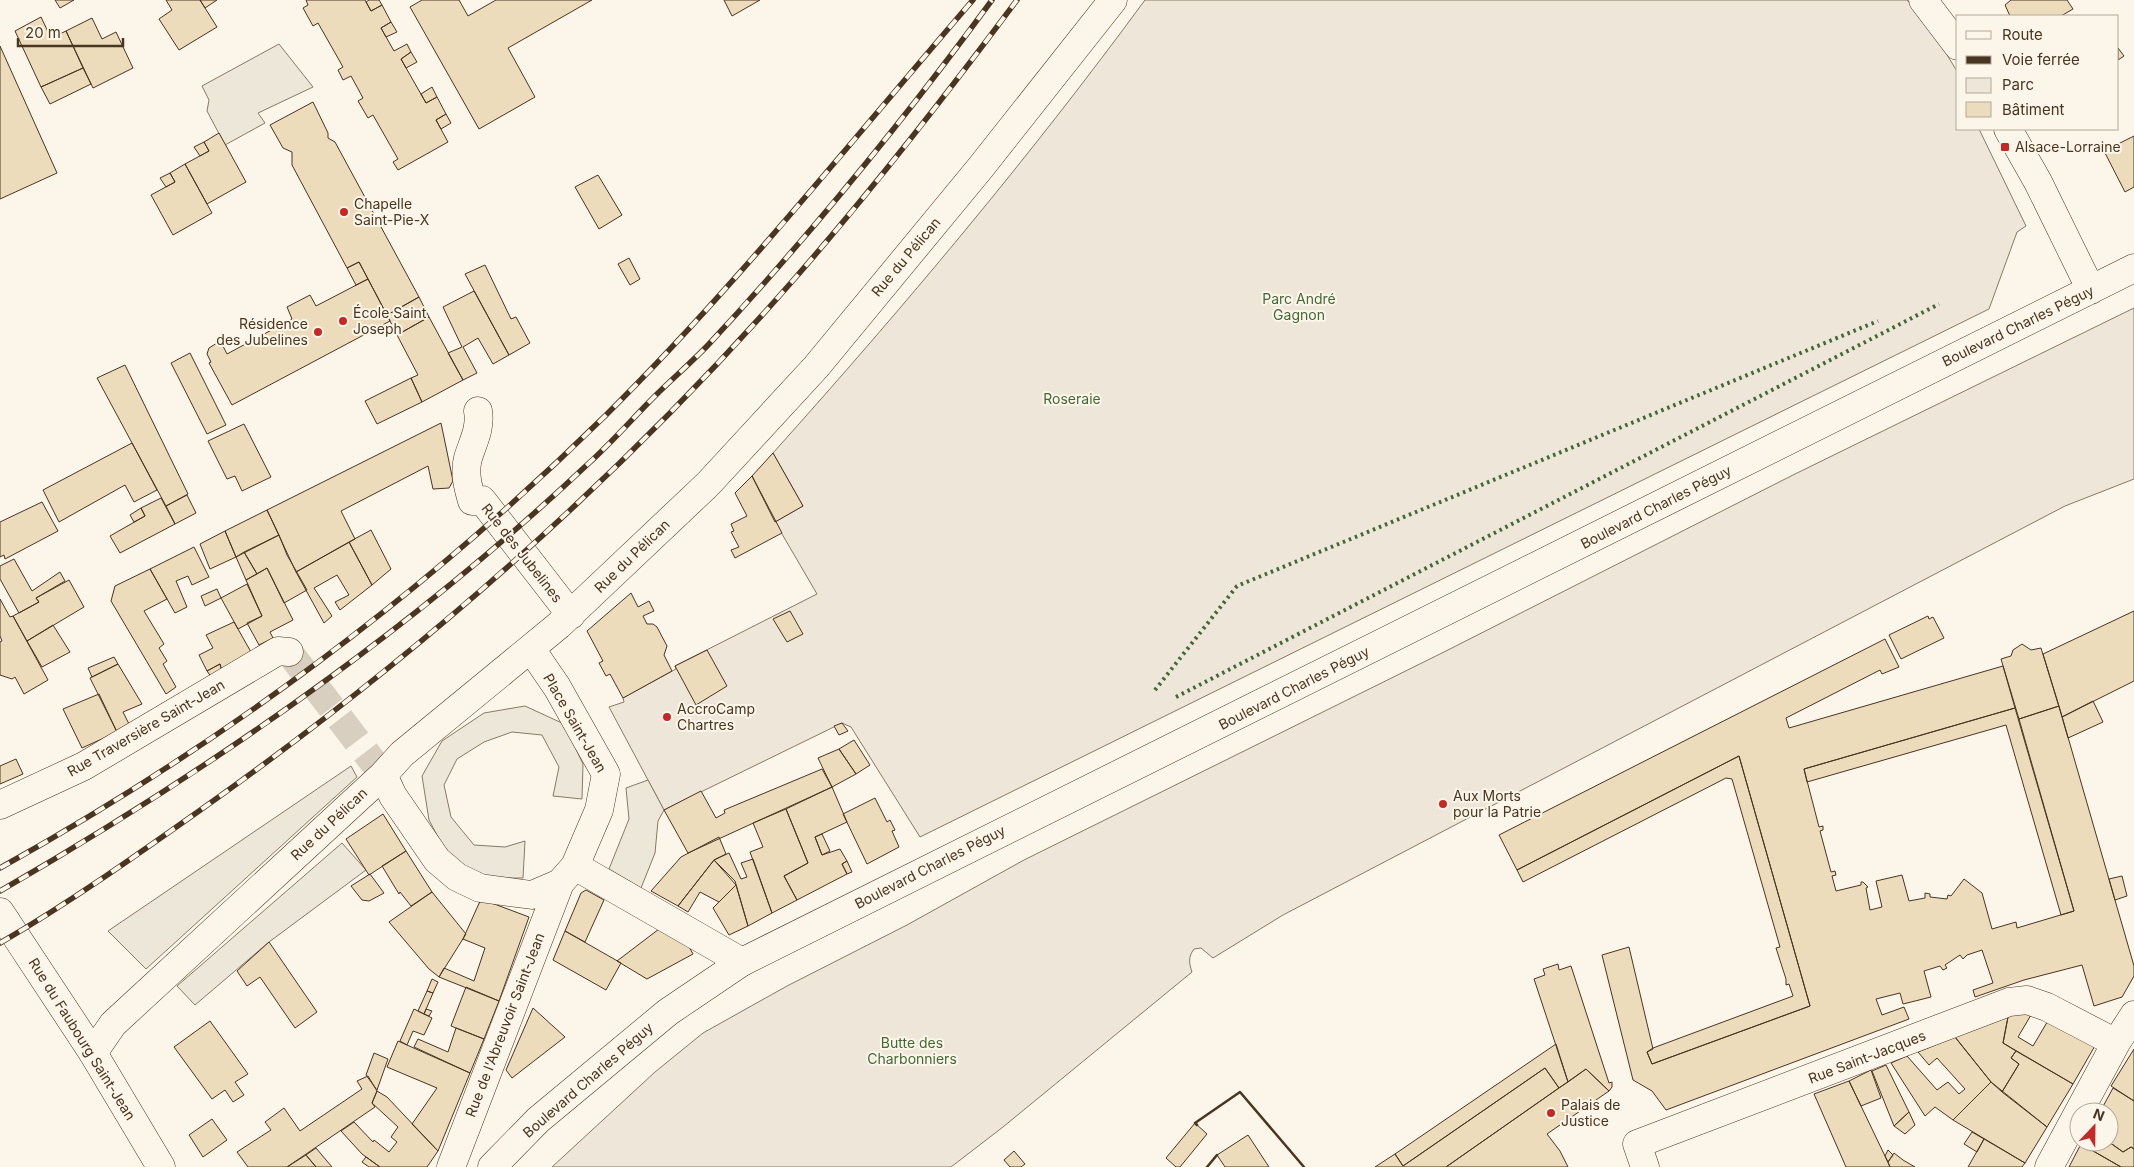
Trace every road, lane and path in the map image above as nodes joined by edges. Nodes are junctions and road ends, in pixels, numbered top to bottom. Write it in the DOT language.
graph roads {
  1 [pos="1113,0"];
  2 [pos="1923,0"];
  3 [pos="1956,43"];
  4 [pos="2009,130"];
  5 [pos="2134,268"];
  6 [pos="2091,290"];
  7 [pos="478,411"];
  8 [pos="570,615"];
  9 [pos="531,649"];
  10 [pos="289,652"];
  11 [pos="382,775"];
  12 [pos="0,805"];
  13 [pos="567,874"];
  14 [pos="0,912"];
  15 [pos="742,962"];
  16 [pos="2134,1015"];
  17 [pos="2116,1043"];
  18 [pos="93,1053"];
  19 [pos="161,1167"];
  20 [pos="451,1167"];
  21 [pos="492,1167"];
  22 [pos="1644,1167"];
  23 [pos="2049,1167"];
  1 -- 8 [label="street, Rue du Pélican"];
  2 -- 3 [label="street"];
  4 -- 6 [label="street"];
  5 -- 6 [label="street, Boulevard Charles Péguy"];
  6 -- 15 [label="street, Boulevard Charles Péguy"];
  7 -- 8 [label="street, Rue des Jubelines"];
  8 -- 9 [label="street, Rue du Pélican"];
  9 -- 11 [label="street, Rue du Pélican"];
  9 -- 13 [label="street, Place Saint-Jean"];
  10 -- 12 [label="street, Rue Traversière Saint-Jean"];
  11 -- 13 [label="street"];
  11 -- 18 [label="street, Rue du Pélican"];
  13 -- 15 [label="street"];
  13 -- 20 [label="street, Rue de l'Abreuvoir Saint-Jean"];
  14 -- 18 [label="street, Rue du Faubourg Saint-Jean"];
  15 -- 21 [label="street, Boulevard Charles Péguy"];
  16 -- 17 [label="street"];
  17 -- 22 [label="street, Rue Saint-Jacques"];
  17 -- 23 [label="street"];
  18 -- 19 [label="street, Rue du Faubourg Saint-Jean"];
}
